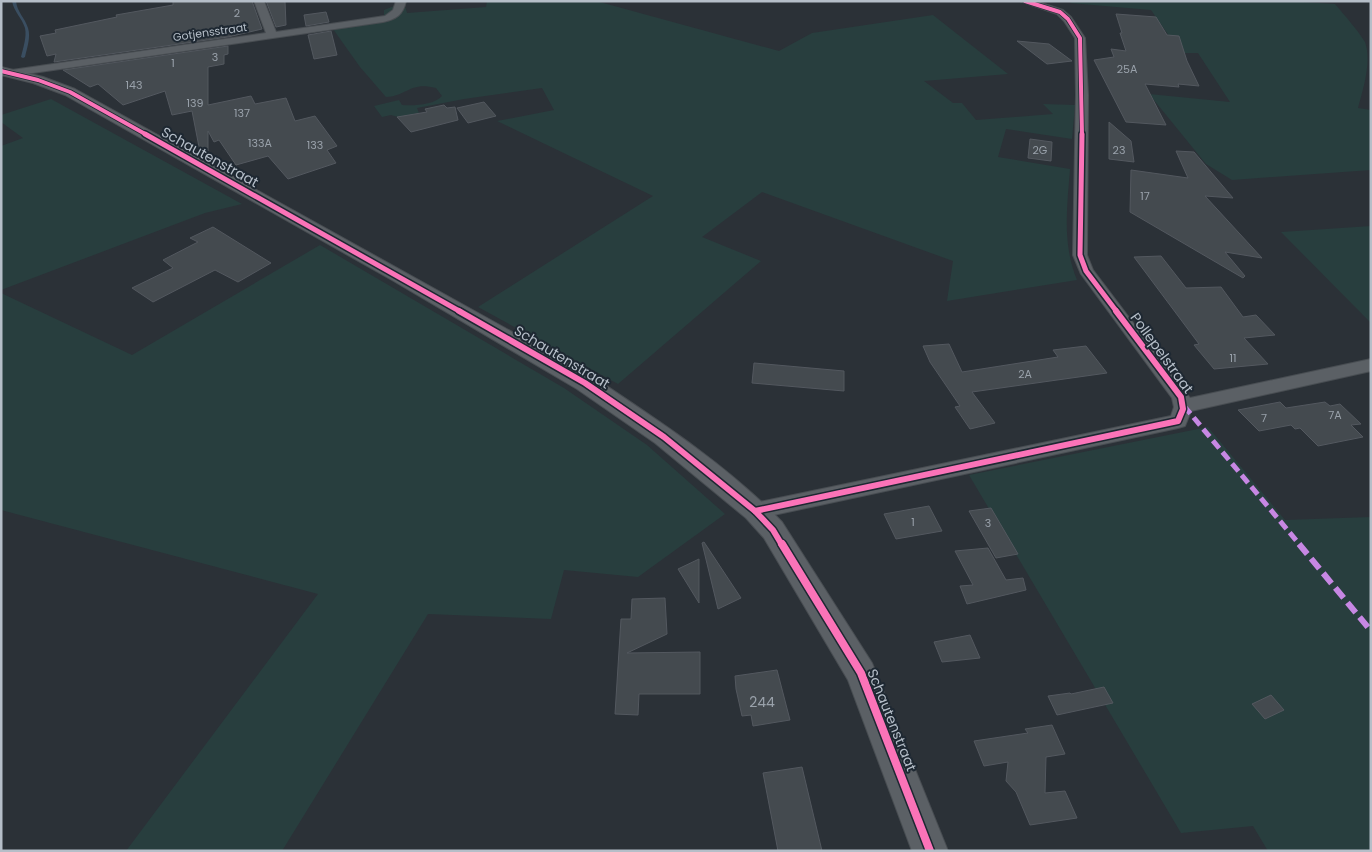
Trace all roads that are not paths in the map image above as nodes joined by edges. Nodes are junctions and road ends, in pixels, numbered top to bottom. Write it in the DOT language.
graph roads {
  1 [pos="259,1"];
  2 [pos="401,1"];
  3 [pos="1024,1"];
  4 [pos="272,35"];
  5 [pos="7,72"];
  6 [pos="1371,365"];
  7 [pos="1184,406"];
  8 [pos="755,511"];
  9 [pos="930,851"];
  1 -- 4 [label="street"];
  2 -- 4 [label="street, Gotjensstraat"];
  3 -- 7 [label="street, Pollepelstraat"];
  4 -- 5 [label="street, Gotjensstraat"];
  5 -- 8 [label="street, Schautenstraat"];
  6 -- 7 [label="street, Pollepelstraat"];
  7 -- 8 [label="street, Pollepelstraat"];
  8 -- 9 [label="street, Schautenstraat"];
}
